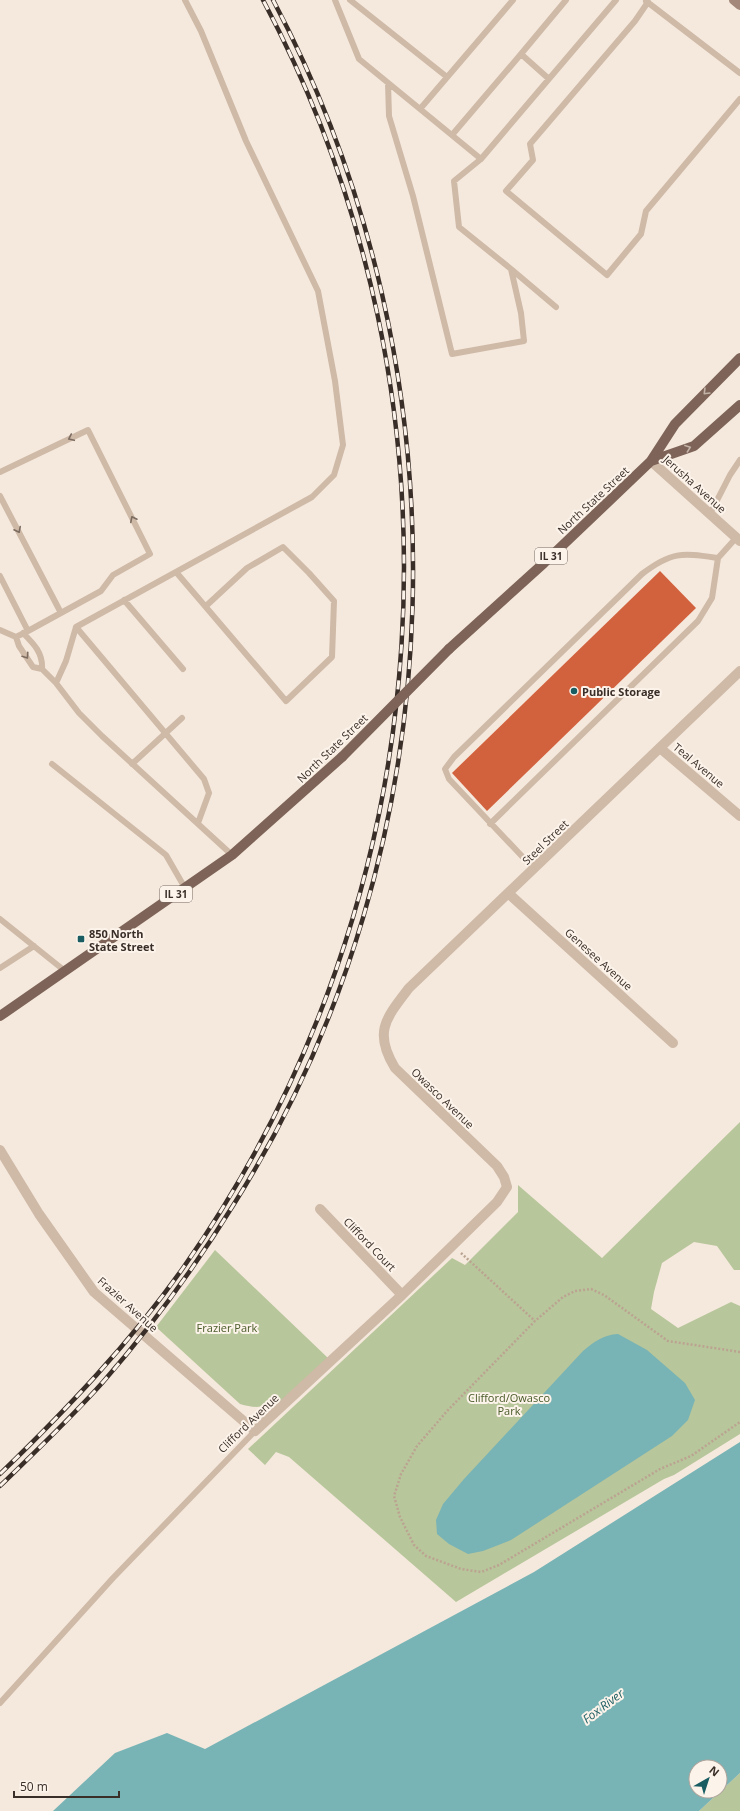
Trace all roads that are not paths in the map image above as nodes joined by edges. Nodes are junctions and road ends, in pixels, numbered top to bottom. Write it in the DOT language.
graph roads {
  1 [pos="185,0"];
  2 [pos="335,0"];
  3 [pos="350,0"];
  4 [pos="513,0"];
  5 [pos="566,0"];
  6 [pos="616,0"];
  7 [pos="734,0"];
  8 [pos="646,1"];
  9 [pos="740,5"];
  10 [pos="521,54"];
  11 [pos="740,73"];
  12 [pos="448,77"];
  13 [pos="549,79"];
  14 [pos="388,83"];
  15 [pos="740,99"];
  16 [pos="420,109"];
  17 [pos="452,134"];
  18 [pos="482,159"];
  19 [pos="511,269"];
  20 [pos="556,307"];
  21 [pos="740,358"];
  22 [pos="740,405"];
  23 [pos="740,460"];
  24 [pos="652,461"];
  25 [pos="0,472"];
  26 [pos="1,500"];
  27 [pos="710,514"];
  28 [pos="738,539"];
  29 [pos="718,558"];
  30 [pos="176,572"];
  31 [pos="0,576"];
  32 [pos="124,600"];
  33 [pos="206,606"];
  34 [pos="61,613"];
  35 [pos="76,627"];
  36 [pos="0,630"];
  37 [pos="25,632"];
  38 [pos="16,637"];
  39 [pos="42,669"];
  40 [pos="184,669"];
  41 [pos="740,670"];
  42 [pos="56,683"];
  43 [pos="182,718"];
  44 [pos="166,733"];
  45 [pos="660,748"];
  46 [pos="52,764"];
  47 [pos="132,764"];
  48 [pos="740,816"];
  49 [pos="198,823"];
  50 [pos="490,824"];
  51 [pos="232,855"];
  52 [pos="534,868"];
  53 [pos="185,888"];
  54 [pos="508,893"];
  55 [pos="0,919"];
  56 [pos="34,946"];
  57 [pos="0,968"];
  58 [pos="65,971"];
  59 [pos="0,1016"];
  60 [pos="383,1040"];
  61 [pos="673,1044"];
  62 [pos="0,1150"];
  63 [pos="498,1166"];
  64 [pos="320,1209"];
  65 [pos="402,1295"];
  66 [pos="255,1431"];
  67 [pos="0,1702"];
  1 -- 30 [label="lane"];
  2 -- 14 [label="lane"];
  3 -- 12 [label="lane"];
  4 -- 12 [label="lane"];
  5 -- 10 [label="lane"];
  6 -- 13 [label="lane"];
  7 -- 9 [label="main road"];
  8 -- 11 [label="lane"];
  8 -- 15 [label="lane"];
  10 -- 13 [label="lane"];
  10 -- 17 [label="lane"];
  12 -- 16 [label="lane"];
  13 -- 18 [label="lane"];
  14 -- 16 [label="lane"];
  14 -- 19 [label="lane"];
  16 -- 17 [label="lane"];
  17 -- 18 [label="lane"];
  18 -- 19 [label="lane"];
  19 -- 20 [label="lane"];
  21 -- 24 [label="main road, North State Street / IL 31, one-way"];
  24 -- 22 [label="main road, North State Street / IL 31, one-way"];
  23 -- 27 [label="lane"];
  24 -- 27 [label="street, Jerusha Avenue"];
  24 -- 51 [label="main road, North State Street / IL 31, bridge"];
  34 -- 25 [label="lane, one-way"];
  26 -- 34 [label="lane, one-way"];
  27 -- 28 [label="street, Jerusha Avenue"];
  28 -- 29 [label="lane"];
  29 -- 50 [label="lane"];
  29 -- 50 [label="lane"];
  30 -- 32 [label="lane"];
  30 -- 33 [label="lane"];
  31 -- 37 [label="lane"];
  32 -- 35 [label="lane"];
  32 -- 40 [label="lane"];
  33 -- 33 [label="lane"];
  34 -- 37 [label="lane"];
  35 -- 42 [label="lane"];
  35 -- 44 [label="lane"];
  36 -- 38 [label="lane"];
  37 -- 38 [label="lane"];
  37 -- 39 [label="lane"];
  38 -- 39 [label="lane, one-way"];
  39 -- 42 [label="lane"];
  41 -- 45 [label="street, Steel Street"];
  42 -- 47 [label="lane"];
  43 -- 44 [label="lane"];
  44 -- 47 [label="lane"];
  44 -- 49 [label="lane"];
  45 -- 48 [label="street, Teal Avenue"];
  45 -- 52 [label="street, Steel Street"];
  46 -- 53 [label="lane"];
  47 -- 49 [label="lane"];
  49 -- 51 [label="lane"];
  50 -- 52 [label="lane"];
  51 -- 53 [label="main road, North State Street / IL 31"];
  52 -- 54 [label="street, Steel Street"];
  53 -- 58 [label="main road, North State Street / IL 31"];
  54 -- 60 [label="street, Steel Street"];
  54 -- 61 [label="street, Genesee Avenue"];
  55 -- 56 [label="lane"];
  56 -- 57 [label="lane"];
  56 -- 58 [label="lane"];
  58 -- 59 [label="main road, North State Street / IL 31"];
  60 -- 63 [label="street, Owasco Avenue"];
  62 -- 66 [label="street, Frazier Avenue"];
  63 -- 65 [label="street, Clifford Avenue"];
  64 -- 65 [label="street, Clifford Court"];
  65 -- 66 [label="street, Clifford Avenue"];
  66 -- 67 [label="lane, Clifford Avenue"];
}
